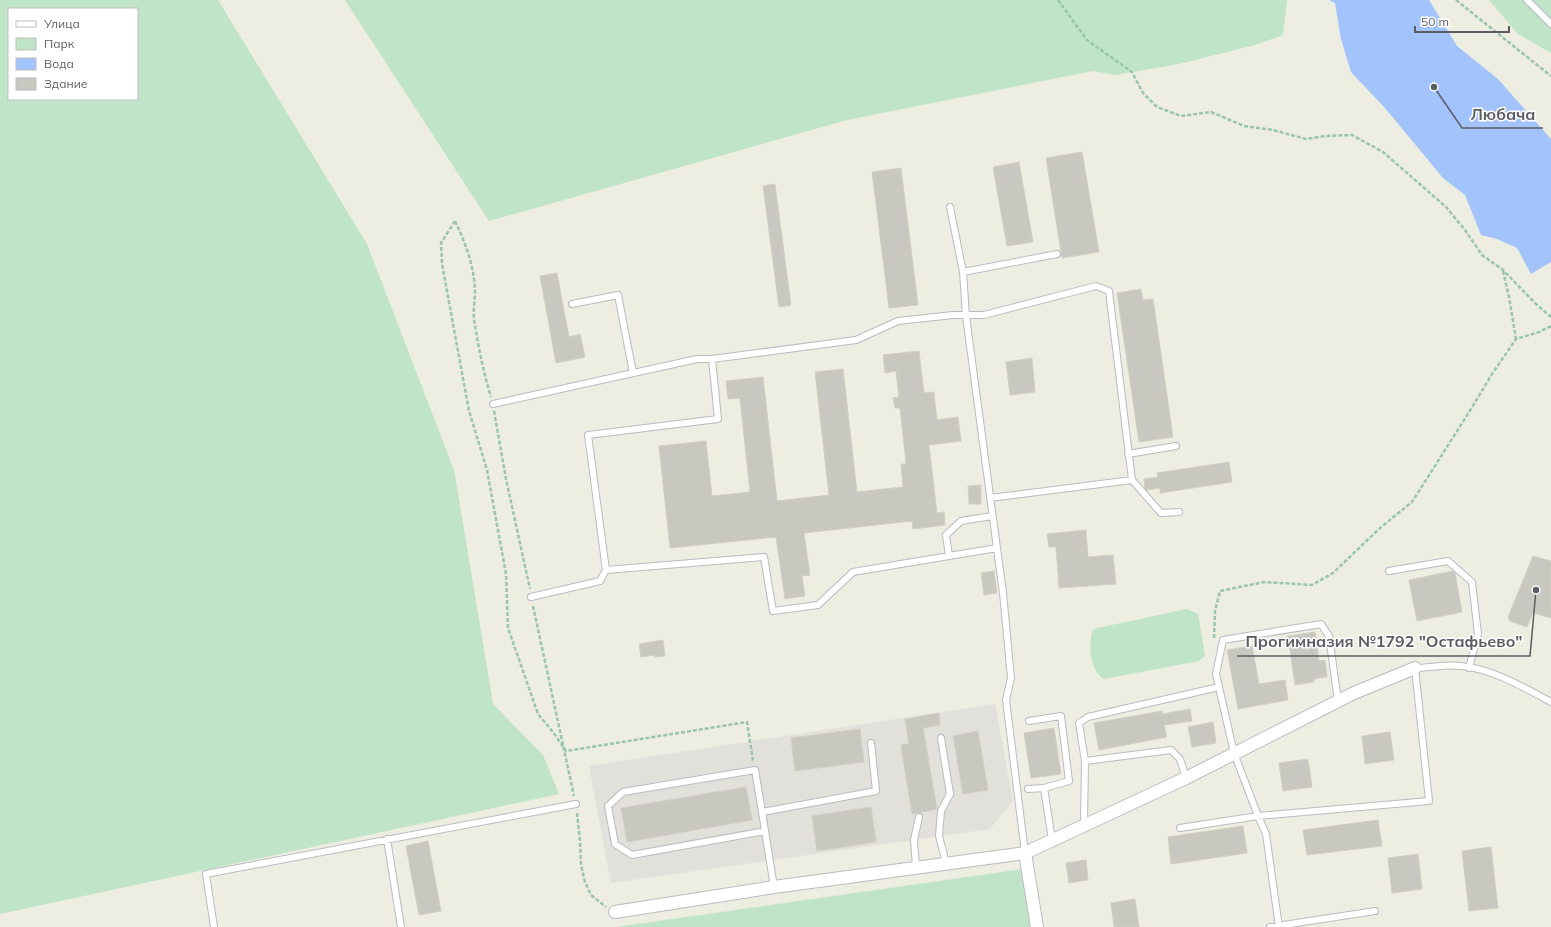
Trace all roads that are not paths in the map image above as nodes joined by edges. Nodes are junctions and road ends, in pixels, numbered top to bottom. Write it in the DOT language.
graph roads {
  1 [pos="1527,0"];
  2 [pos="1551,24"];
  3 [pos="950,207"];
  4 [pos="1056,254"];
  5 [pos="963,272"];
  6 [pos="572,304"];
  7 [pos="966,316"];
  8 [pos="712,359"];
  9 [pos="633,374"];
  10 [pos="493,404"];
  11 [pos="1176,446"];
  12 [pos="1128,454"];
  13 [pos="1132,480"];
  14 [pos="990,498"];
  15 [pos="1179,512"];
  16 [pos="992,516"];
  17 [pos="997,548"];
  18 [pos="949,556"];
  19 [pos="606,570"];
  20 [pos="1389,571"];
  21 [pos="531,596"];
  22 [pos="1415,668"];
  23 [pos="1469,668"];
  24 [pos="1219,687"];
  25 [pos="1338,701"];
  26 [pos="1551,702"];
  27 [pos="1029,721"];
  28 [pos="941,738"];
  29 [pos="870,743"];
  30 [pos="1234,753"];
  31 [pos="1085,761"];
  32 [pos="1186,778"];
  33 [pos="1044,788"];
  34 [pos="1028,789"];
  35 [pos="576,804"];
  36 [pos="762,812"];
  37 [pos="1258,816"];
  38 [pos="919,817"];
  39 [pos="1084,824"];
  40 [pos="1180,828"];
  41 [pos="766,831"];
  42 [pos="387,839"];
  43 [pos="1052,840"];
  44 [pos="1025,853"];
  45 [pos="946,863"];
  46 [pos="916,867"];
  47 [pos="774,887"];
  48 [pos="1375,911"];
  49 [pos="615,912"];
  50 [pos="1279,926"];
  51 [pos="214,927"];
  52 [pos="401,927"];
  53 [pos="1037,927"];
  54 [pos="1270,927"];
  1 -- 2 [label="lane"];
  3 -- 5 [label="lane"];
  4 -- 5 [label="lane"];
  5 -- 7 [label="lane"];
  6 -- 9 [label="lane"];
  7 -- 8 [label="lane"];
  7 -- 12 [label="lane"];
  7 -- 14 [label="lane"];
  8 -- 9 [label="lane"];
  8 -- 19 [label="lane"];
  9 -- 10 [label="lane"];
  11 -- 12 [label="lane"];
  12 -- 13 [label="lane"];
  13 -- 14 [label="lane"];
  13 -- 15 [label="lane"];
  14 -- 16 [label="lane"];
  16 -- 17 [label="lane"];
  16 -- 18 [label="lane"];
  17 -- 18 [label="lane"];
  17 -- 44 [label="lane"];
  18 -- 19 [label="lane"];
  19 -- 21 [label="lane"];
  20 -- 23 [label="lane"];
  22 -- 23 [label="lane"];
  22 -- 25 [label="street"];
  22 -- 37 [label="lane"];
  23 -- 26 [label="lane"];
  24 -- 25 [label="lane"];
  24 -- 30 [label="lane"];
  24 -- 31 [label="lane"];
  25 -- 30 [label="street"];
  27 -- 33 [label="lane"];
  28 -- 45 [label="lane"];
  29 -- 36 [label="lane"];
  30 -- 32 [label="street"];
  30 -- 37 [label="lane"];
  31 -- 32 [label="lane"];
  31 -- 39 [label="lane"];
  32 -- 39 [label="street"];
  33 -- 34 [label="lane"];
  33 -- 43 [label="lane"];
  35 -- 42 [label="lane"];
  36 -- 41 [label="lane"];
  36 -- 41 [label="lane"];
  37 -- 40 [label="lane"];
  37 -- 50 [label="lane"];
  38 -- 46 [label="lane"];
  39 -- 43 [label="street"];
  41 -- 47 [label="lane"];
  42 -- 51 [label="lane"];
  42 -- 52 [label="lane"];
  43 -- 44 [label="street"];
  44 -- 45 [label="street"];
  44 -- 53 [label="street"];
  45 -- 46 [label="street"];
  46 -- 47 [label="street"];
  47 -- 49 [label="street"];
  48 -- 50 [label="lane"];
  50 -- 54 [label="lane"];
}
